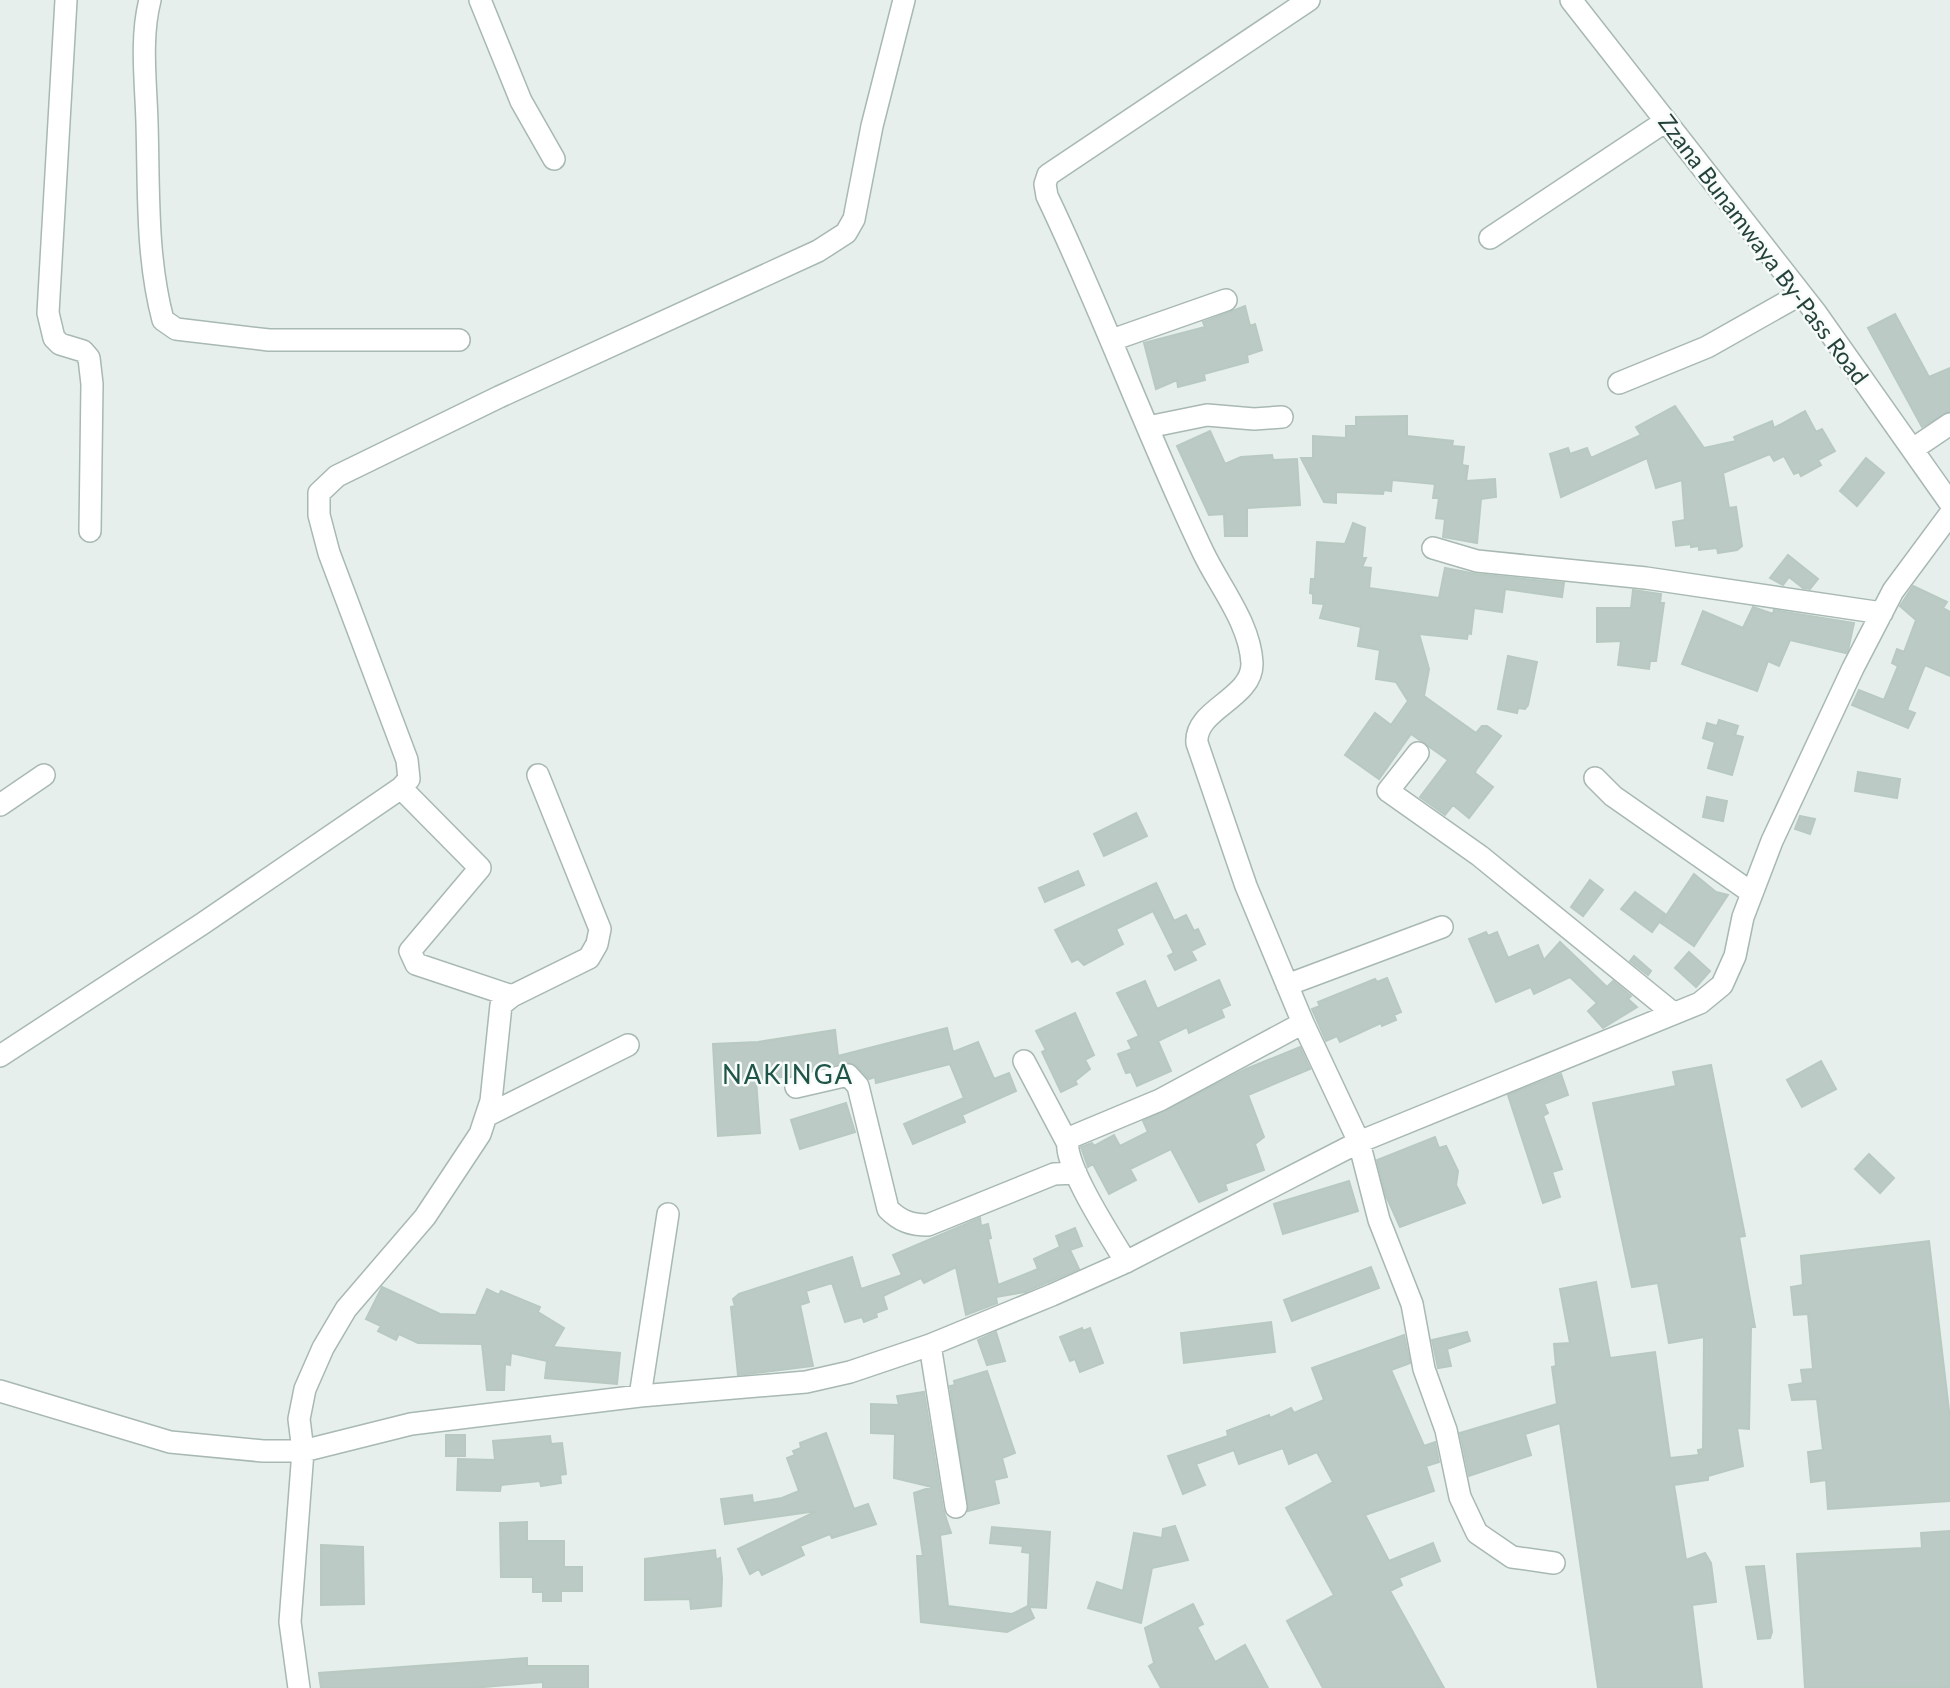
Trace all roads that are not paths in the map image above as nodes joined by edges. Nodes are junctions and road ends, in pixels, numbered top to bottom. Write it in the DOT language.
graph roads {
  1 [pos="66,0"];
  2 [pos="150,0"];
  3 [pos="480,0"];
  4 [pos="904,0"];
  5 [pos="1309,0"];
  6 [pos="1571,0"];
  7 [pos="1667,121"];
  8 [pos="554,159"];
  9 [pos="1490,238"];
  10 [pos="1801,294"];
  11 [pos="1226,300"];
  12 [pos="1112,340"];
  13 [pos="459,341"];
  14 [pos="1619,383"];
  15 [pos="1282,417"];
  16 [pos="1950,424"];
  17 [pos="1148,427"];
  18 [pos="1913,449"];
  19 [pos="1950,503"];
  20 [pos="1950,514"];
  21 [pos="90,531"];
  22 [pos="1433,548"];
  23 [pos="1882,613"];
  24 [pos="1418,753"];
  25 [pos="44,775"];
  26 [pos="538,775"];
  27 [pos="1595,778"];
  28 [pos="401,788"];
  29 [pos="0,805"];
  30 [pos="1752,893"];
  31 [pos="1442,928"];
  32 [pos="1287,985"];
  33 [pos="512,996"];
  34 [pos="1673,1013"];
  35 [pos="1303,1023"];
  36 [pos="628,1045"];
  37 [pos="0,1056"];
  38 [pos="1024,1061"];
  39 [pos="796,1087"];
  40 [pos="488,1115"];
  41 [pos="1067,1142"];
  42 [pos="1359,1142"];
  43 [pos="1076,1172"];
  44 [pos="668,1214"];
  45 [pos="1126,1262"];
  46 [pos="930,1345"];
  47 [pos="0,1391"];
  48 [pos="640,1396"];
  49 [pos="303,1451"];
  50 [pos="956,1507"];
  51 [pos="1554,1563"];
  52 [pos="299,1688"];
  1 -- 21 [label="street"];
  2 -- 13 [label="street"];
  3 -- 8 [label="street"];
  4 -- 28 [label="street"];
  5 -- 12 [label="street"];
  6 -- 7 [label="street, Zzana Bunamwaya By-Pass Road"];
  7 -- 9 [label="street"];
  7 -- 10 [label="street, Zzana Bunamwaya By-Pass Road"];
  10 -- 14 [label="street"];
  10 -- 18 [label="street, Zzana Bunamwaya By-Pass Road"];
  11 -- 12 [label="street"];
  12 -- 17 [label="street"];
  15 -- 17 [label="street"];
  16 -- 18 [label="street"];
  17 -- 32 [label="street"];
  18 -- 19 [label="street, Zzana Bunamwaya By-Pass Road"];
  20 -- 23 [label="street"];
  22 -- 23 [label="street"];
  23 -- 30 [label="street"];
  24 -- 34 [label="street"];
  25 -- 29 [label="street"];
  26 -- 33 [label="street"];
  27 -- 30 [label="street"];
  28 -- 33 [label="street"];
  28 -- 37 [label="street"];
  30 -- 34 [label="street"];
  31 -- 32 [label="street"];
  32 -- 35 [label="street"];
  33 -- 40 [label="street"];
  34 -- 42 [label="street"];
  35 -- 41 [label="street"];
  35 -- 42 [label="street"];
  36 -- 40 [label="street"];
  38 -- 41 [label="street"];
  39 -- 43 [label="street"];
  40 -- 49 [label="street"];
  41 -- 43 [label="street"];
  42 -- 45 [label="street"];
  42 -- 51 [label="street"];
  43 -- 45 [label="street"];
  44 -- 48 [label="street"];
  45 -- 46 [label="street"];
  46 -- 48 [label="street"];
  46 -- 50 [label="street"];
  47 -- 49 [label="street"];
  48 -- 49 [label="street"];
  49 -- 52 [label="street"];
}
